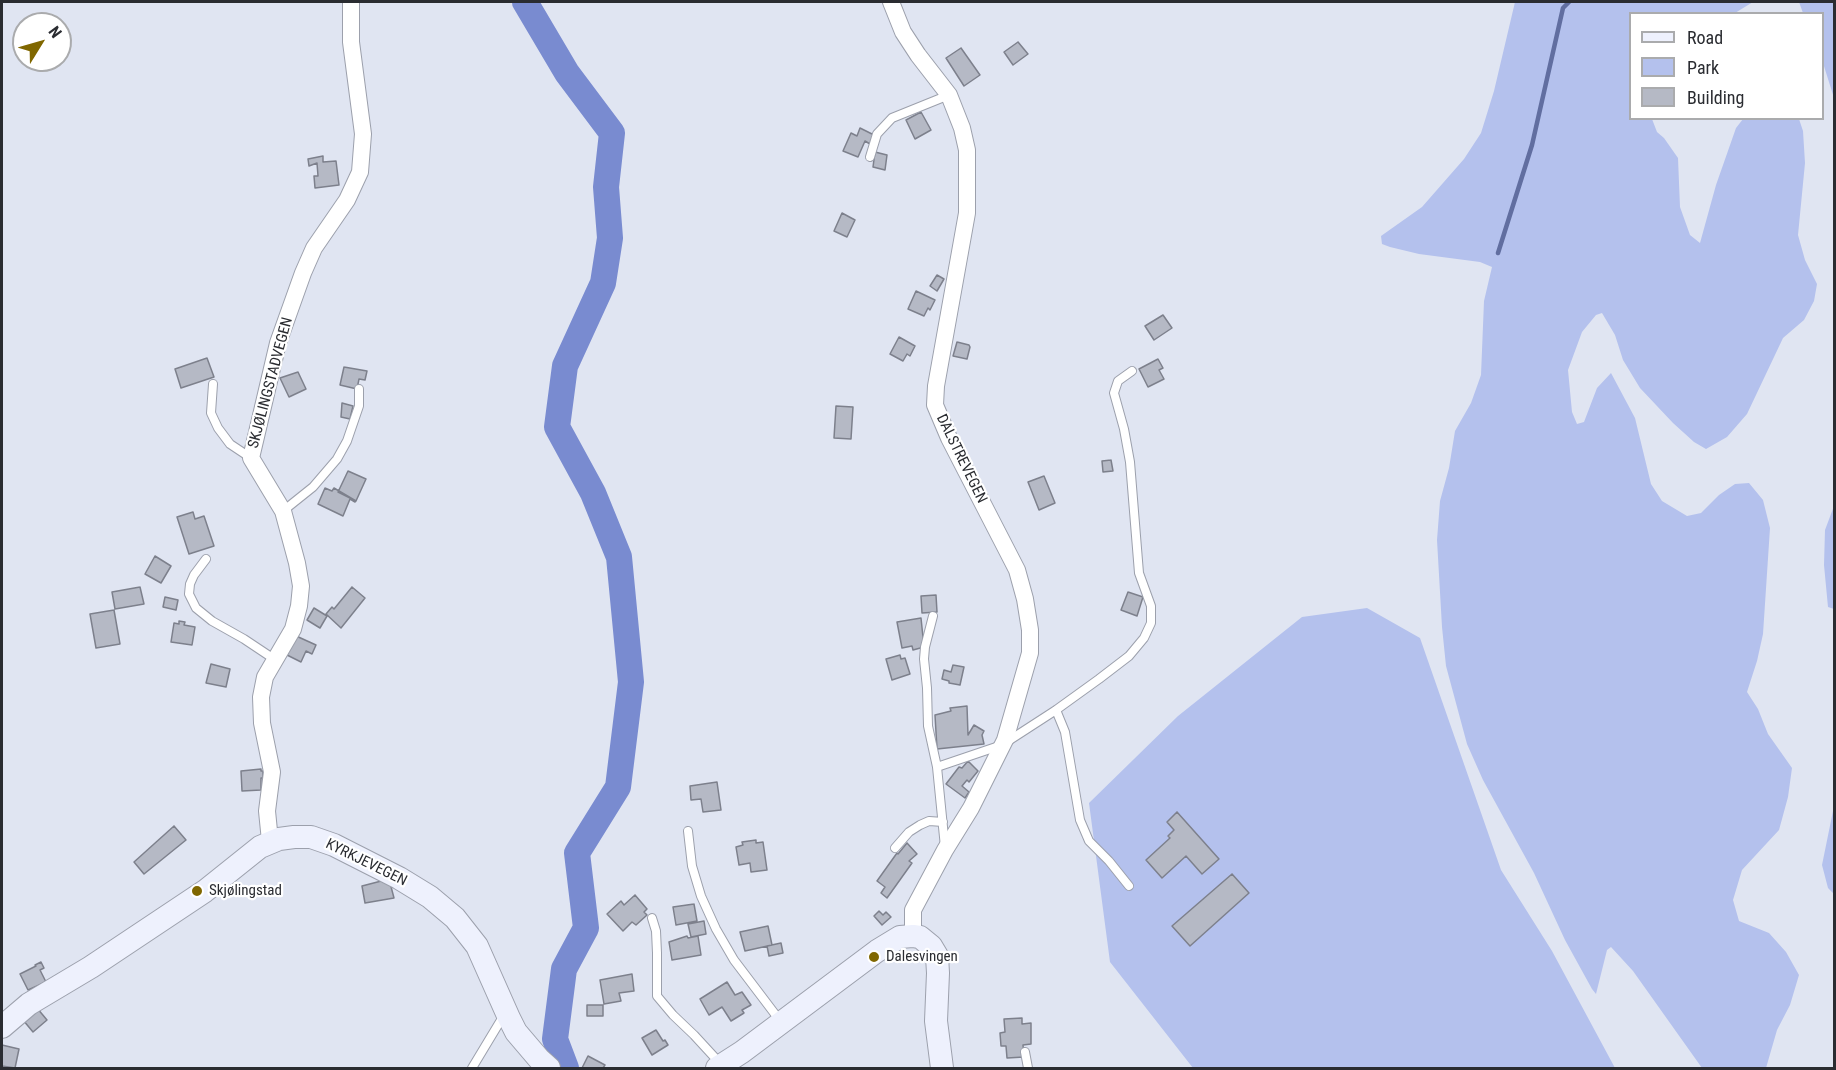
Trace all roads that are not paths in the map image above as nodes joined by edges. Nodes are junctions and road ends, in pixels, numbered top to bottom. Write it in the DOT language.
graph roads {
  1 [pos="351,2"];
  2 [pos="891,2"];
  3 [pos="949,95"];
  4 [pos="870,157"];
  5 [pos="1132,371"];
  6 [pos="213,384"];
  7 [pos="359,389"];
  8 [pos="251,458"];
  9 [pos="282,511"];
  10 [pos="206,559"];
  11 [pos="933,616"];
  12 [pos="274,659"];
  13 [pos="1056,710"];
  14 [pos="1002,745"];
  15 [pos="937,767"];
  16 [pos="943,822"];
  17 [pos="688,831"];
  18 [pos="270,841"];
  19 [pos="895,848"];
  20 [pos="945,850"];
  21 [pos="1129,886"];
  22 [pos="651,918"];
  23 [pos="913,936"];
  24 [pos="506,1011"];
  25 [pos="782,1022"];
  26 [pos="2,1027"];
  27 [pos="1025,1052"];
  28 [pos="718,1067"];
  29 [pos="472,1068"];
  30 [pos="549,1068"];
  31 [pos="942,1068"];
  32 [pos="1028,1068"];
  1 -- 8 [label="street, SKJØLINGSTADVEGEN"];
  2 -- 3 [label="street, DALSTREVEGEN"];
  3 -- 4 [label="lane"];
  3 -- 14 [label="street, DALSTREVEGEN"];
  5 -- 13 [label="lane"];
  6 -- 8 [label="lane, SKJØLINGSTADVEGEN"];
  7 -- 9 [label="lane"];
  8 -- 9 [label="street, SKJØLINGSTADVEGEN"];
  9 -- 12 [label="street, SKJØLINGSTADVEGEN"];
  10 -- 12 [label="lane"];
  11 -- 15 [label="lane"];
  12 -- 18 [label="street, SKJØLINGSTADVEGEN"];
  13 -- 14 [label="lane"];
  13 -- 21 [label="lane"];
  14 -- 15 [label="lane"];
  14 -- 20 [label="street, DALSTREVEGEN"];
  15 -- 16 [label="lane"];
  16 -- 19 [label="lane"];
  16 -- 20 [label="lane"];
  17 -- 25 [label="lane"];
  18 -- 24 [label="main road, KYRKJEVEGEN"];
  18 -- 26 [label="main road, KYRKJEVEGEN"];
  20 -- 23 [label="street, DALSTREVEGEN"];
  22 -- 28 [label="lane"];
  23 -- 25 [label="main road"];
  23 -- 31 [label="main road"];
  24 -- 29 [label="lane"];
  24 -- 30 [label="main road, KYRKJEVEGEN"];
  25 -- 28 [label="main road"];
  27 -- 32 [label="lane"];
}
